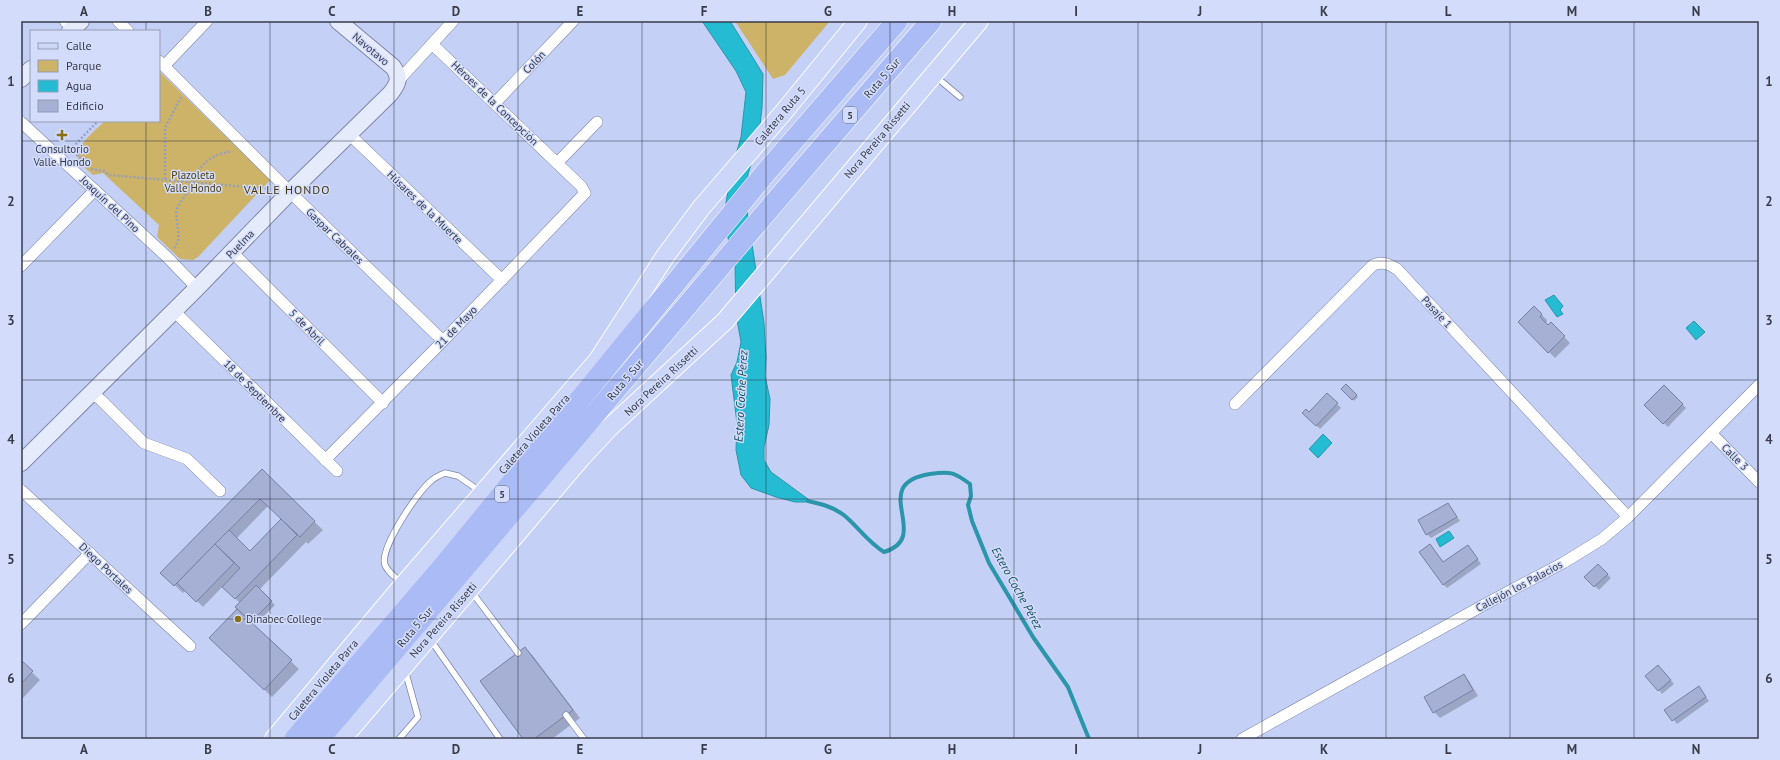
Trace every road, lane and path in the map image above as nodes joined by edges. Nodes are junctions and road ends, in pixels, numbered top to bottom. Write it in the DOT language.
graph roads {
  1 [pos="118,21"];
  2 [pos="207,21"];
  3 [pos="338,21"];
  4 [pos="453,21"];
  5 [pos="573,21"];
  6 [pos="858,21"];
  7 [pos="897,21"];
  8 [pos="931,21"];
  9 [pos="979,21"];
  10 [pos="127,30"];
  11 [pos="432,44"];
  12 [pos="162,64"];
  13 [pos="30,71"];
  14 [pos="933,74"];
  15 [pos="21,79"];
  16 [pos="399,80"];
  17 [pos="187,88"];
  18 [pos="960,97"];
  19 [pos="495,103"];
  20 [pos="21,122"];
  21 [pos="97,122"];
  22 [pos="597,122"];
  23 [pos="348,134"];
  24 [pos="71,149"];
  25 [pos="249,149"];
  26 [pos="61,159"];
  27 [pos="557,163"];
  28 [pos="165,179"];
  29 [pos="191,181"];
  30 [pos="95,190"];
  31 [pos="290,192"];
  32 [pos="585,193"];
  33 [pos="701,208"];
  34 [pos="232,252"];
  35 [pos="167,257"];
  36 [pos="21,266"];
  37 [pos="502,280"];
  38 [pos="198,288"];
  39 [pos="174,311"];
  40 [pos="443,341"];
  41 [pos="1759,385"];
  42 [pos="92,393"];
  43 [pos="383,402"];
  44 [pos="1235,404"];
  45 [pos="1711,433"];
  46 [pos="325,460"];
  47 [pos="21,463"];
  48 [pos="337,471"];
  49 [pos="1759,482"];
  50 [pos="21,490"];
  51 [pos="220,491"];
  52 [pos="483,494"];
  53 [pos="1628,517"];
  54 [pos="90,553"];
  55 [pos="404,584"];
  56 [pos="470,589"];
  57 [pos="21,624"];
  58 [pos="429,637"];
  59 [pos="190,646"];
  60 [pos="518,653"];
  61 [pos="404,666"];
  62 [pos="566,715"];
  63 [pos="274,739"];
  64 [pos="294,739"];
  65 [pos="319,739"];
  66 [pos="342,739"];
  67 [pos="399,739"];
  68 [pos="500,739"];
  69 [pos="584,739"];
  70 [pos="1242,739"];
  1 -- 10 [label="street"];
  2 -- 12 [label="street"];
  3 -- 16 [label="street, Navotavo"];
  4 -- 11 [label="street, Puelma"];
  5 -- 19 [label="street, Colón"];
  6 -- 33 [label="main road, Caletera Ruta 5"];
  7 -- 64 [label="highway, Ruta 5 Sur / 5"];
  8 -- 65 [label="highway, Ruta 5 Sur / 5"];
  9 -- 14 [label="main road, Nora Pereira Rissetti"];
  11 -- 16 [label="street, Puelma"];
  11 -- 19 [label="street, Héroes de la Concepción"];
  12 -- 17 [label="street, Gaspar Cabrales"];
  13 -- 15 [label="street"];
  14 -- 18 [label="lane"];
  14 -- 56 [label="main road, Nora Pereira Rissetti"];
  16 -- 23 [label="street, Puelma"];
  17 -- 25 [label="street, Gaspar Cabrales"];
  17 -- 28 [label="path"];
  19 -- 27 [label="street, Héroes de la Concepción"];
  20 -- 26 [label="street, Joaquín del Pino"];
  21 -- 24 [label="path"];
  22 -- 27 [label="street"];
  23 -- 31 [label="street, Puelma"];
  23 -- 37 [label="street, Húsares de la Muerte"];
  24 -- 26 [label="path"];
  24 -- 28 [label="path"];
  25 -- 29 [label="path"];
  25 -- 31 [label="street, Gaspar Cabrales"];
  26 -- 30 [label="street, Joaquín del Pino"];
  27 -- 32 [label="street, Héroes de la Concepción"];
  28 -- 29 [label="path"];
  29 -- 31 [label="path"];
  29 -- 35 [label="path"];
  30 -- 35 [label="street, Joaquín del Pino"];
  30 -- 36 [label="street"];
  31 -- 34 [label="street, Puelma"];
  31 -- 40 [label="street, Gaspar Cabrales"];
  32 -- 37 [label="street, 21 de Mayo"];
  33 -- 52 [label="main road, Caletera Violeta Parra"];
  34 -- 38 [label="street, Puelma"];
  34 -- 43 [label="street, 5 de Abril"];
  35 -- 38 [label="street, Joaquín del Pino"];
  37 -- 40 [label="street, 21 de Mayo"];
  38 -- 39 [label="street, Puelma"];
  39 -- 42 [label="street, Puelma"];
  39 -- 46 [label="street, 18 de Septiembre"];
  40 -- 43 [label="street, 21 de Mayo"];
  41 -- 45 [label="street, Callejón los Palacios"];
  42 -- 47 [label="street, Puelma"];
  42 -- 51 [label="street"];
  43 -- 46 [label="street, 21 de Mayo"];
  44 -- 53 [label="street, Pasaje 1"];
  45 -- 49 [label="street, Calle 3"];
  45 -- 53 [label="street, Callejón los Palacios"];
  46 -- 48 [label="street, 18 de Septiembre"];
  50 -- 54 [label="street, Diego Portales"];
  52 -- 55 [label="main road, Caletera Violeta Parra"];
  52 -- 55 [label="lane"];
  53 -- 70 [label="street, Callejón los Palacios"];
  54 -- 57 [label="street"];
  54 -- 59 [label="street, Diego Portales"];
  55 -- 63 [label="main road, Caletera Violeta Parra"];
  56 -- 58 [label="main road, Nora Pereira Rissetti"];
  56 -- 60 [label="lane"];
  58 -- 61 [label="main road, Nora Pereira Rissetti"];
  58 -- 68 [label="lane"];
  61 -- 66 [label="main road, Nora Pereira Rissetti"];
  61 -- 67 [label="lane"];
  62 -- 69 [label="lane"];
}
